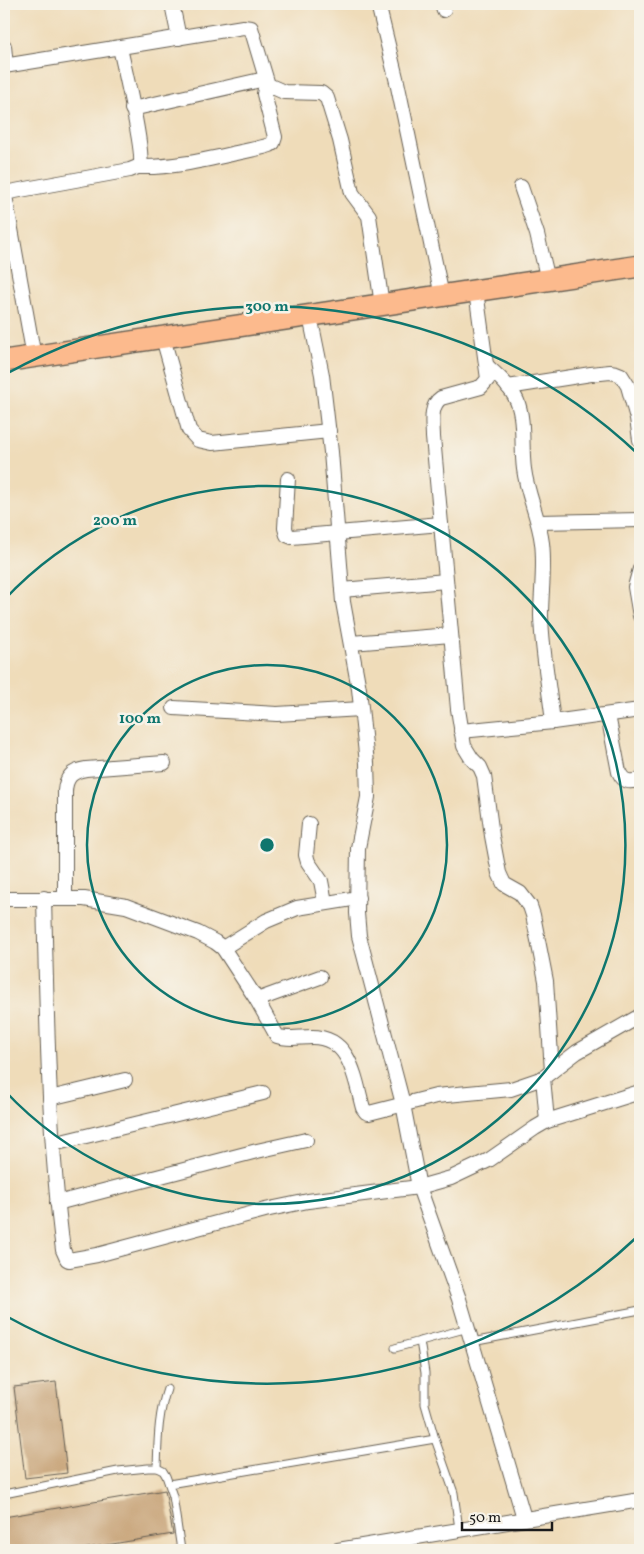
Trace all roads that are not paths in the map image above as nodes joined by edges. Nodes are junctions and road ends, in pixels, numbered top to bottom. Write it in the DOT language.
graph roads {
  1 [pos="172,4"];
  2 [pos="378,4"];
  3 [pos="179,38"];
  4 [pos="4,46"];
  5 [pos="120,48"];
  6 [pos="5,66"];
  7 [pos="267,82"];
  8 [pos="132,108"];
  9 [pos="138,167"];
  10 [pos="521,187"];
  11 [pos="4,192"];
  12 [pos="640,266"];
  13 [pos="548,280"];
  14 [pos="476,290"];
  15 [pos="442,296"];
  16 [pos="382,305"];
  17 [pos="310,316"];
  18 [pos="163,338"];
  19 [pos="34,357"];
  20 [pos="4,361"];
  21 [pos="487,366"];
  22 [pos="508,387"];
  23 [pos="329,432"];
  24 [pos="640,440"];
  25 [pos="288,479"];
  26 [pos="640,520"];
  27 [pos="538,522"];
  28 [pos="441,524"];
  29 [pos="338,533"];
  30 [pos="640,569"];
  31 [pos="446,581"];
  32 [pos="342,590"];
  33 [pos="640,616"];
  34 [pos="451,635"];
  35 [pos="351,643"];
  36 [pos="174,708"];
  37 [pos="361,709"];
  38 [pos="640,710"];
  39 [pos="608,714"];
  40 [pos="553,722"];
  41 [pos="461,731"];
  42 [pos="164,763"];
  43 [pos="640,780"];
  44 [pos="309,824"];
  45 [pos="44,898"];
  46 [pos="358,898"];
  47 [pos="4,899"];
  48 [pos="65,899"];
  49 [pos="325,902"];
  50 [pos="223,948"];
  51 [pos="320,977"];
  52 [pos="257,1000"];
  53 [pos="640,1016"];
  54 [pos="548,1075"];
  55 [pos="125,1080"];
  56 [pos="640,1092"];
  57 [pos="263,1093"];
  58 [pos="50,1098"];
  59 [pos="403,1104"];
  60 [pos="547,1121"];
  61 [pos="306,1140"];
  62 [pos="53,1144"];
  63 [pos="419,1187"];
  64 [pos="58,1203"];
  65 [pos="640,1310"];
  66 [pos="468,1328"];
  67 [pos="420,1341"];
  68 [pos="472,1342"];
  69 [pos="395,1348"];
  70 [pos="167,1388"];
  71 [pos="435,1439"];
  72 [pos="157,1468"];
  73 [pos="169,1484"];
  74 [pos="4,1494"];
  75 [pos="640,1500"];
  76 [pos="524,1518"];
  77 [pos="459,1530"];
  78 [pos="364,1548"];
  79 [pos="181,1550"];
  80 [pos="338,1550"];
  1 -- 3 [label="street"];
  2 -- 15 [label="street"];
  3 -- 5 [label="street"];
  3 -- 7 [label="street"];
  4 -- 6 [label="street"];
  5 -- 6 [label="street"];
  5 -- 8 [label="street"];
  7 -- 8 [label="street"];
  7 -- 9 [label="street"];
  7 -- 16 [label="street"];
  8 -- 9 [label="street"];
  9 -- 11 [label="street"];
  10 -- 13 [label="street"];
  11 -- 19 [label="street"];
  12 -- 13 [label="main road"];
  13 -- 14 [label="main road"];
  14 -- 15 [label="main road"];
  14 -- 21 [label="street"];
  15 -- 16 [label="main road"];
  16 -- 17 [label="main road"];
  17 -- 18 [label="main road"];
  17 -- 23 [label="street"];
  18 -- 19 [label="main road"];
  18 -- 23 [label="street"];
  19 -- 20 [label="main road"];
  21 -- 22 [label="street"];
  21 -- 28 [label="street"];
  22 -- 24 [label="street"];
  22 -- 27 [label="street"];
  23 -- 29 [label="street"];
  25 -- 29 [label="street"];
  26 -- 27 [label="street"];
  27 -- 40 [label="street"];
  28 -- 29 [label="street"];
  28 -- 31 [label="street"];
  29 -- 32 [label="street"];
  30 -- 33 [label="street"];
  31 -- 32 [label="street"];
  31 -- 34 [label="street"];
  32 -- 35 [label="street"];
  34 -- 35 [label="street"];
  34 -- 41 [label="street"];
  35 -- 37 [label="street"];
  36 -- 37 [label="street"];
  37 -- 46 [label="street"];
  38 -- 39 [label="street"];
  39 -- 40 [label="street"];
  39 -- 43 [label="street"];
  40 -- 41 [label="street"];
  41 -- 54 [label="street"];
  42 -- 48 [label="street"];
  44 -- 49 [label="street"];
  45 -- 47 [label="street"];
  45 -- 48 [label="street"];
  45 -- 58 [label="street"];
  46 -- 49 [label="street"];
  46 -- 59 [label="street"];
  48 -- 50 [label="street"];
  49 -- 50 [label="street"];
  50 -- 52 [label="street"];
  51 -- 52 [label="street"];
  52 -- 59 [label="street"];
  53 -- 54 [label="street"];
  54 -- 59 [label="street"];
  54 -- 60 [label="street"];
  55 -- 58 [label="street"];
  56 -- 60 [label="street"];
  57 -- 62 [label="street"];
  58 -- 62 [label="street"];
  59 -- 63 [label="street"];
  60 -- 63 [label="street"];
  61 -- 64 [label="street"];
  62 -- 64 [label="street"];
  63 -- 64 [label="street"];
  63 -- 66 [label="street"];
  65 -- 68 [label="lane"];
  66 -- 67 [label="lane"];
  66 -- 68 [label="street"];
  67 -- 69 [label="lane"];
  67 -- 71 [label="lane"];
  68 -- 76 [label="street"];
  70 -- 72 [label="lane"];
  71 -- 73 [label="lane"];
  71 -- 77 [label="lane"];
  72 -- 73 [label="lane"];
  72 -- 74 [label="lane"];
  73 -- 79 [label="lane"];
  75 -- 76 [label="street"];
  76 -- 77 [label="street"];
  77 -- 78 [label="street"];
  78 -- 80 [label="street"];
}
